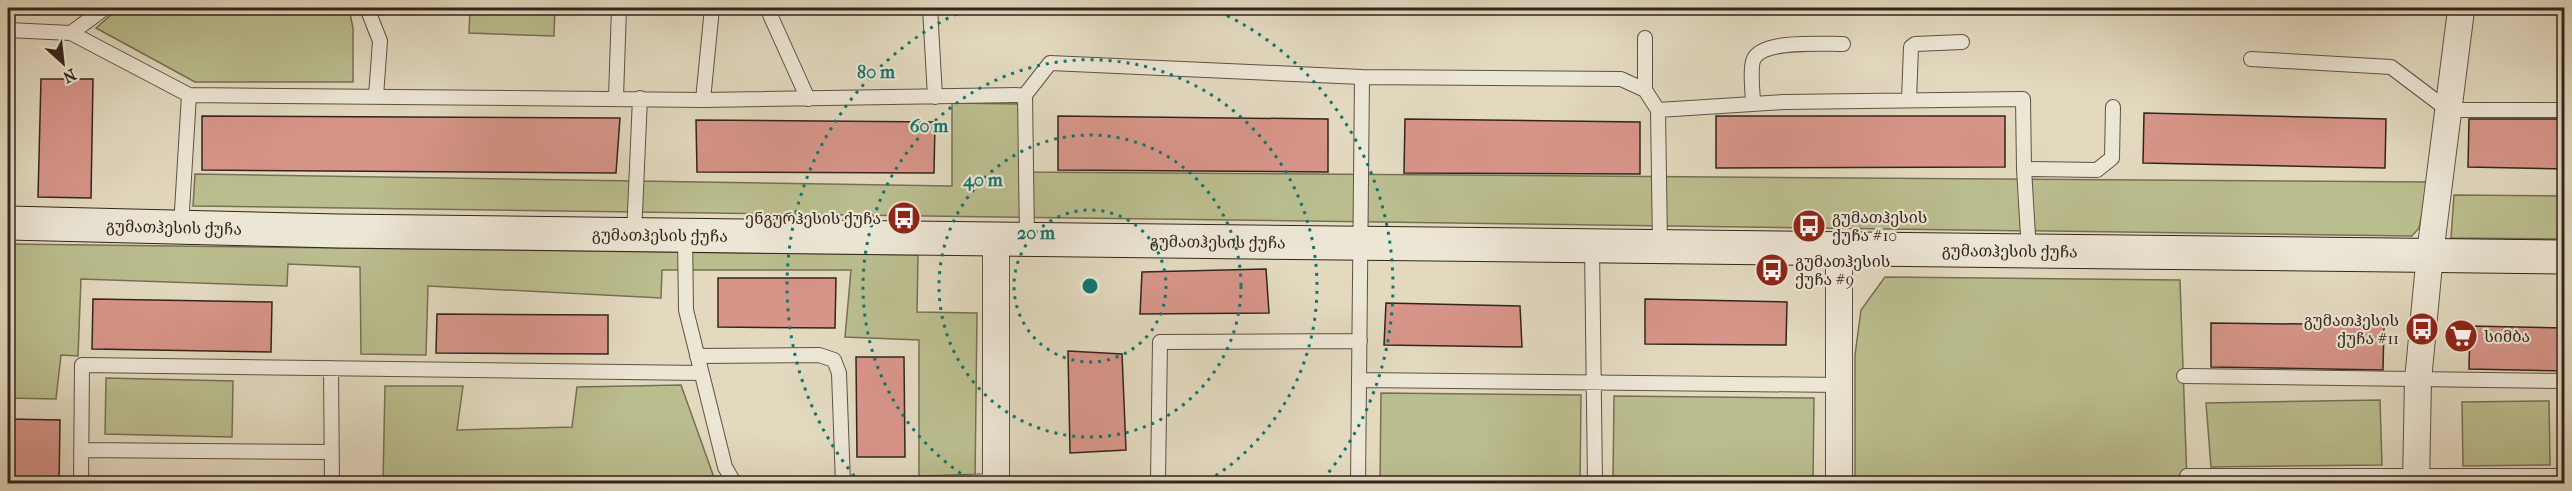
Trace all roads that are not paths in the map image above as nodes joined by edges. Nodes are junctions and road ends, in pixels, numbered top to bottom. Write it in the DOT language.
graph roads {
  1 [pos="105,8"];
  2 [pos="367,8"];
  3 [pos="619,8"];
  4 [pos="712,8"];
  5 [pos="767,8"];
  6 [pos="930,8"];
  7 [pos="2461,9"];
  8 [pos="8,30"];
  9 [pos="71,33"];
  10 [pos="1645,38"];
  11 [pos="1962,42"];
  12 [pos="1843,44"];
  13 [pos="2250,59"];
  14 [pos="1362,77"];
  15 [pos="1645,90"];
  16 [pos="189,95"];
  17 [pos="1025,95"];
  18 [pos="376,96"];
  19 [pos="616,97"];
  20 [pos="640,98"];
  21 [pos="935,98"];
  22 [pos="808,99"];
  23 [pos="703,100"];
  24 [pos="1909,100"];
  25 [pos="1753,104"];
  26 [pos="2113,107"];
  27 [pos="1658,110"];
  28 [pos="2448,110"];
  29 [pos="2565,110"];
  30 [pos="2024,169"];
  31 [pos="8,223"];
  32 [pos="181,227"];
  33 [pos="634,234"];
  34 [pos="685,235"];
  35 [pos="1011,239"];
  36 [pos="1362,244"];
  37 [pos="1592,246"];
  38 [pos="1660,247"];
  39 [pos="1839,249"];
  40 [pos="2029,252"];
  41 [pos="2430,254"];
  42 [pos="2565,257"];
  43 [pos="1360,341"];
  44 [pos="697,356"];
  45 [pos="331,368"];
  46 [pos="701,373"];
  47 [pos="2184,376"];
  48 [pos="1360,380"];
  49 [pos="2418,380"];
  50 [pos="2565,381"];
  51 [pos="1593,382"];
  52 [pos="1839,385"];
  53 [pos="81,450"];
  54 [pos="332,452"];
  55 [pos="2187,476"];
  56 [pos="2565,476"];
  57 [pos="2416,480"];
  58 [pos="996,482"];
  59 [pos="81,483"];
  60 [pos="332,483"];
  61 [pos="739,483"];
  62 [pos="843,483"];
  63 [pos="904,483"];
  64 [pos="1160,483"];
  65 [pos="1358,483"];
  66 [pos="1595,483"];
  67 [pos="1839,483"];
  1 -- 9 [label="lane"];
  2 -- 18 [label="lane"];
  3 -- 19 [label="lane"];
  4 -- 23 [label="lane"];
  5 -- 22 [label="lane"];
  6 -- 21 [label="lane"];
  7 -- 28 [label="street"];
  8 -- 9 [label="lane"];
  9 -- 16 [label="lane"];
  10 -- 15 [label="lane"];
  11 -- 24 [label="lane"];
  12 -- 25 [label="lane"];
  13 -- 28 [label="lane"];
  14 -- 15 [label="lane"];
  14 -- 17 [label="lane"];
  14 -- 36 [label="lane"];
  15 -- 27 [label="lane"];
  16 -- 18 [label="lane"];
  16 -- 32 [label="lane"];
  17 -- 21 [label="lane"];
  17 -- 35 [label="lane"];
  18 -- 19 [label="lane"];
  19 -- 20 [label="lane"];
  20 -- 23 [label="lane"];
  20 -- 33 [label="lane"];
  21 -- 22 [label="lane"];
  22 -- 23 [label="lane"];
  24 -- 25 [label="lane"];
  24 -- 30 [label="lane"];
  25 -- 27 [label="lane"];
  26 -- 30 [label="lane"];
  27 -- 38 [label="lane"];
  28 -- 29 [label="lane"];
  28 -- 41 [label="street"];
  30 -- 40 [label="lane"];
  31 -- 32 [label="street, გუმათჰესის ქუჩა"];
  32 -- 33 [label="street, გუმათჰესის ქუჩა"];
  33 -- 34 [label="street, გუმათჰესის ქუჩა"];
  34 -- 35 [label="street, გუმათჰესის ქუჩა"];
  34 -- 44 [label="lane"];
  35 -- 36 [label="street, გუმათჰესის ქუჩა"];
  35 -- 58 [label="street"];
  36 -- 37 [label="street, გუმათჰესის ქუჩა"];
  36 -- 43 [label="lane"];
  37 -- 38 [label="street, გუმათჰესის ქუჩა"];
  37 -- 51 [label="lane"];
  38 -- 39 [label="street, გუმათჰესის ქუჩა"];
  39 -- 40 [label="street, გუმათჰესის ქუჩა"];
  39 -- 52 [label="street"];
  40 -- 41 [label="street, გუმათჰესის ქუჩა"];
  41 -- 42 [label="street, გუმათჰესის ქუჩა"];
  41 -- 49 [label="street"];
  43 -- 48 [label="lane"];
  43 -- 64 [label="lane"];
  44 -- 46 [label="lane"];
  44 -- 62 [label="lane"];
  45 -- 46 [label="lane"];
  45 -- 53 [label="lane"];
  45 -- 54 [label="lane"];
  46 -- 61 [label="lane"];
  47 -- 49 [label="lane"];
  48 -- 51 [label="lane"];
  48 -- 65 [label="lane"];
  49 -- 50 [label="lane"];
  49 -- 57 [label="street"];
  51 -- 52 [label="lane"];
  51 -- 66 [label="lane"];
  52 -- 67 [label="street"];
  53 -- 54 [label="lane"];
  53 -- 59 [label="lane"];
  54 -- 60 [label="lane"];
  55 -- 57 [label="lane"];
  56 -- 57 [label="lane"];
  58 -- 63 [label="lane"];
}
